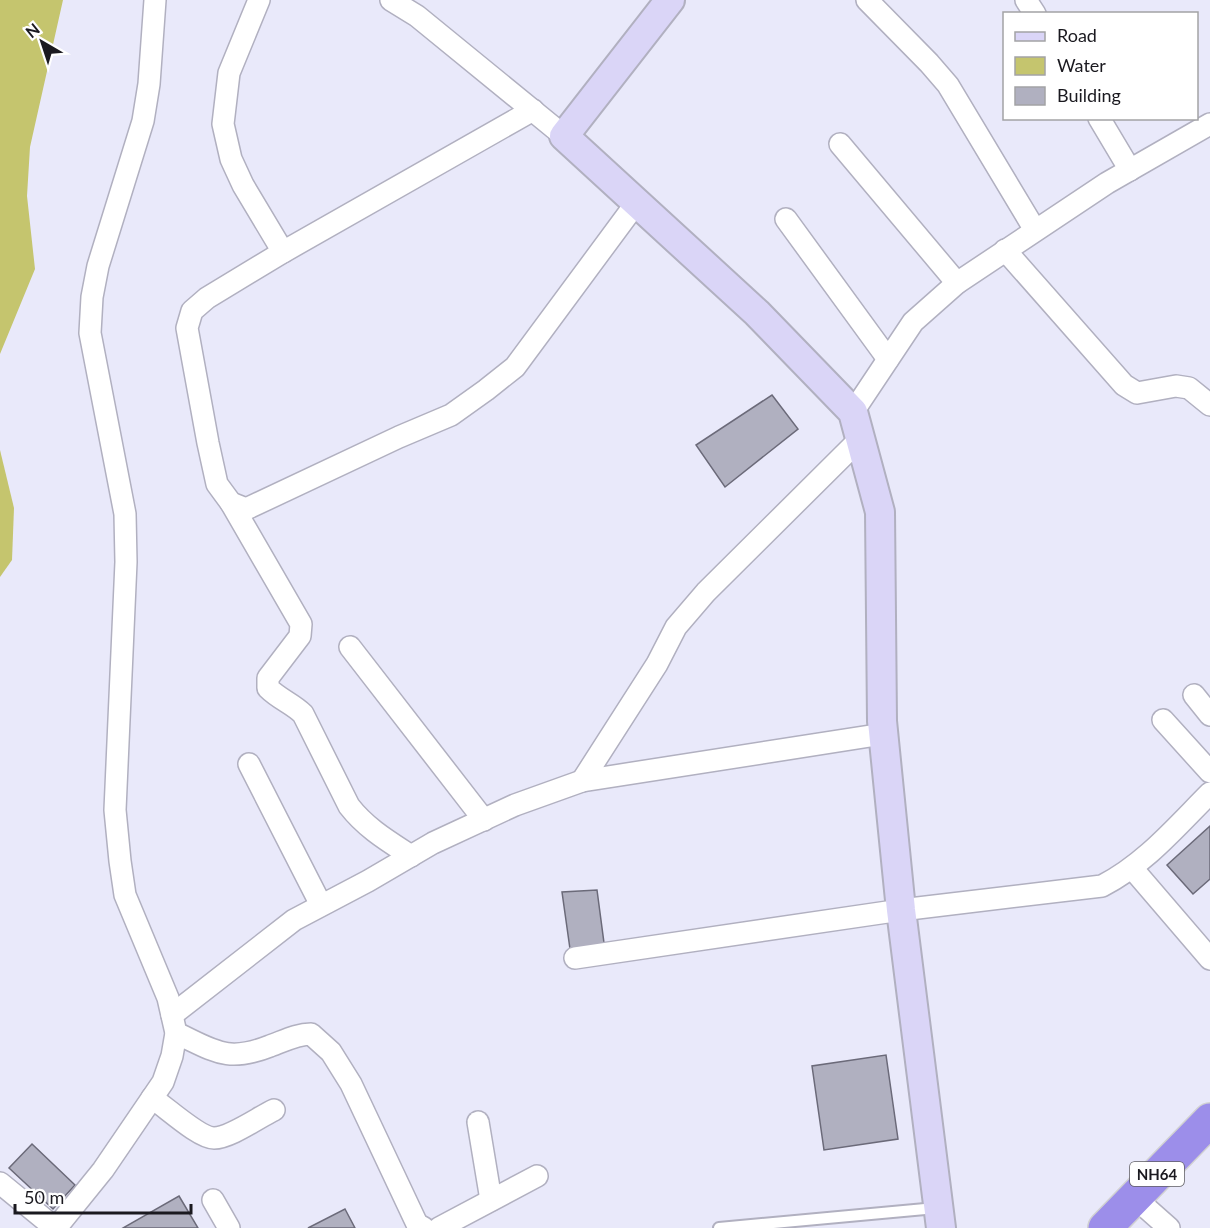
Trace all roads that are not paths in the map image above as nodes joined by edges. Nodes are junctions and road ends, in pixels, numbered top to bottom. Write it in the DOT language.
graph roads {
  1 [pos="155,0"];
  2 [pos="259,0"];
  3 [pos="391,0"];
  4 [pos="670,0"];
  5 [pos="867,0"];
  6 [pos="533,110"];
  7 [pos="1100,120"];
  8 [pos="1210,124"];
  9 [pos="564,136"];
  10 [pos="840,144"];
  11 [pos="1130,170"];
  12 [pos="637,202"];
  13 [pos="786,219"];
  14 [pos="1035,230"];
  15 [pos="1005,250"];
  16 [pos="284,252"];
  17 [pos="957,283"];
  18 [pos="888,359"];
  19 [pos="1210,405"];
  20 [pos="853,411"];
  21 [pos="860,439"];
  22 [pos="231,503"];
  23 [pos="350,648"];
  24 [pos="1194,695"];
  25 [pos="1210,715"];
  26 [pos="1163,720"];
  27 [pos="883,734"];
  28 [pos="249,764"];
  29 [pos="1210,772"];
  30 [pos="582,781"];
  31 [pos="1210,793"];
  32 [pos="484,820"];
  33 [pos="411,856"];
  34 [pos="1132,868"];
  35 [pos="321,905"];
  36 [pos="901,910"];
  37 [pos="575,958"];
  38 [pos="1210,959"];
  39 [pos="174,1024"];
  40 [pos="152,1098"];
  41 [pos="273,1110"];
  42 [pos="1210,1120"];
  43 [pos="478,1122"];
  44 [pos="537,1176"];
  45 [pos="0,1183"];
  46 [pos="1134,1197"];
  47 [pos="213,1200"];
  48 [pos="491,1200"];
  49 [pos="940,1218"];
  50 [pos="55,1228"];
  51 [pos="229,1228"];
  52 [pos="424,1228"];
  53 [pos="439,1228"];
  54 [pos="718,1228"];
  55 [pos="1105,1228"];
  56 [pos="1169,1228"];
  1 -- 39 [label="street"];
  2 -- 16 [label="street"];
  3 -- 6 [label="street"];
  4 -- 9 [label="main road"];
  5 -- 14 [label="street"];
  6 -- 9 [label="street"];
  6 -- 16 [label="street"];
  7 -- 11 [label="street"];
  8 -- 11 [label="street"];
  9 -- 12 [label="main road"];
  10 -- 17 [label="street"];
  11 -- 14 [label="street"];
  12 -- 20 [label="main road"];
  12 -- 22 [label="street"];
  13 -- 18 [label="street"];
  14 -- 15 [label="street"];
  15 -- 17 [label="street"];
  15 -- 19 [label="street"];
  16 -- 22 [label="street"];
  17 -- 18 [label="street"];
  18 -- 20 [label="street"];
  20 -- 21 [label="main road"];
  21 -- 27 [label="main road"];
  21 -- 30 [label="street"];
  22 -- 33 [label="street"];
  23 -- 32 [label="street"];
  24 -- 25 [label="street"];
  26 -- 29 [label="street"];
  27 -- 30 [label="street"];
  27 -- 36 [label="main road"];
  28 -- 35 [label="street"];
  30 -- 32 [label="street"];
  31 -- 34 [label="street"];
  32 -- 33 [label="street"];
  33 -- 35 [label="street"];
  34 -- 36 [label="street"];
  34 -- 38 [label="street"];
  35 -- 39 [label="street"];
  36 -- 37 [label="street"];
  36 -- 49 [label="main road"];
  39 -- 40 [label="street"];
  39 -- 52 [label="street"];
  40 -- 41 [label="street"];
  40 -- 50 [label="street"];
  42 -- 46 [label="highway, NH64"];
  43 -- 48 [label="street"];
  44 -- 48 [label="street"];
  45 -- 50 [label="street"];
  46 -- 55 [label="highway, NH64"];
  46 -- 56 [label="street"];
  47 -- 51 [label="street"];
  48 -- 53 [label="street"];
  49 -- 54 [label="lane"];
}
